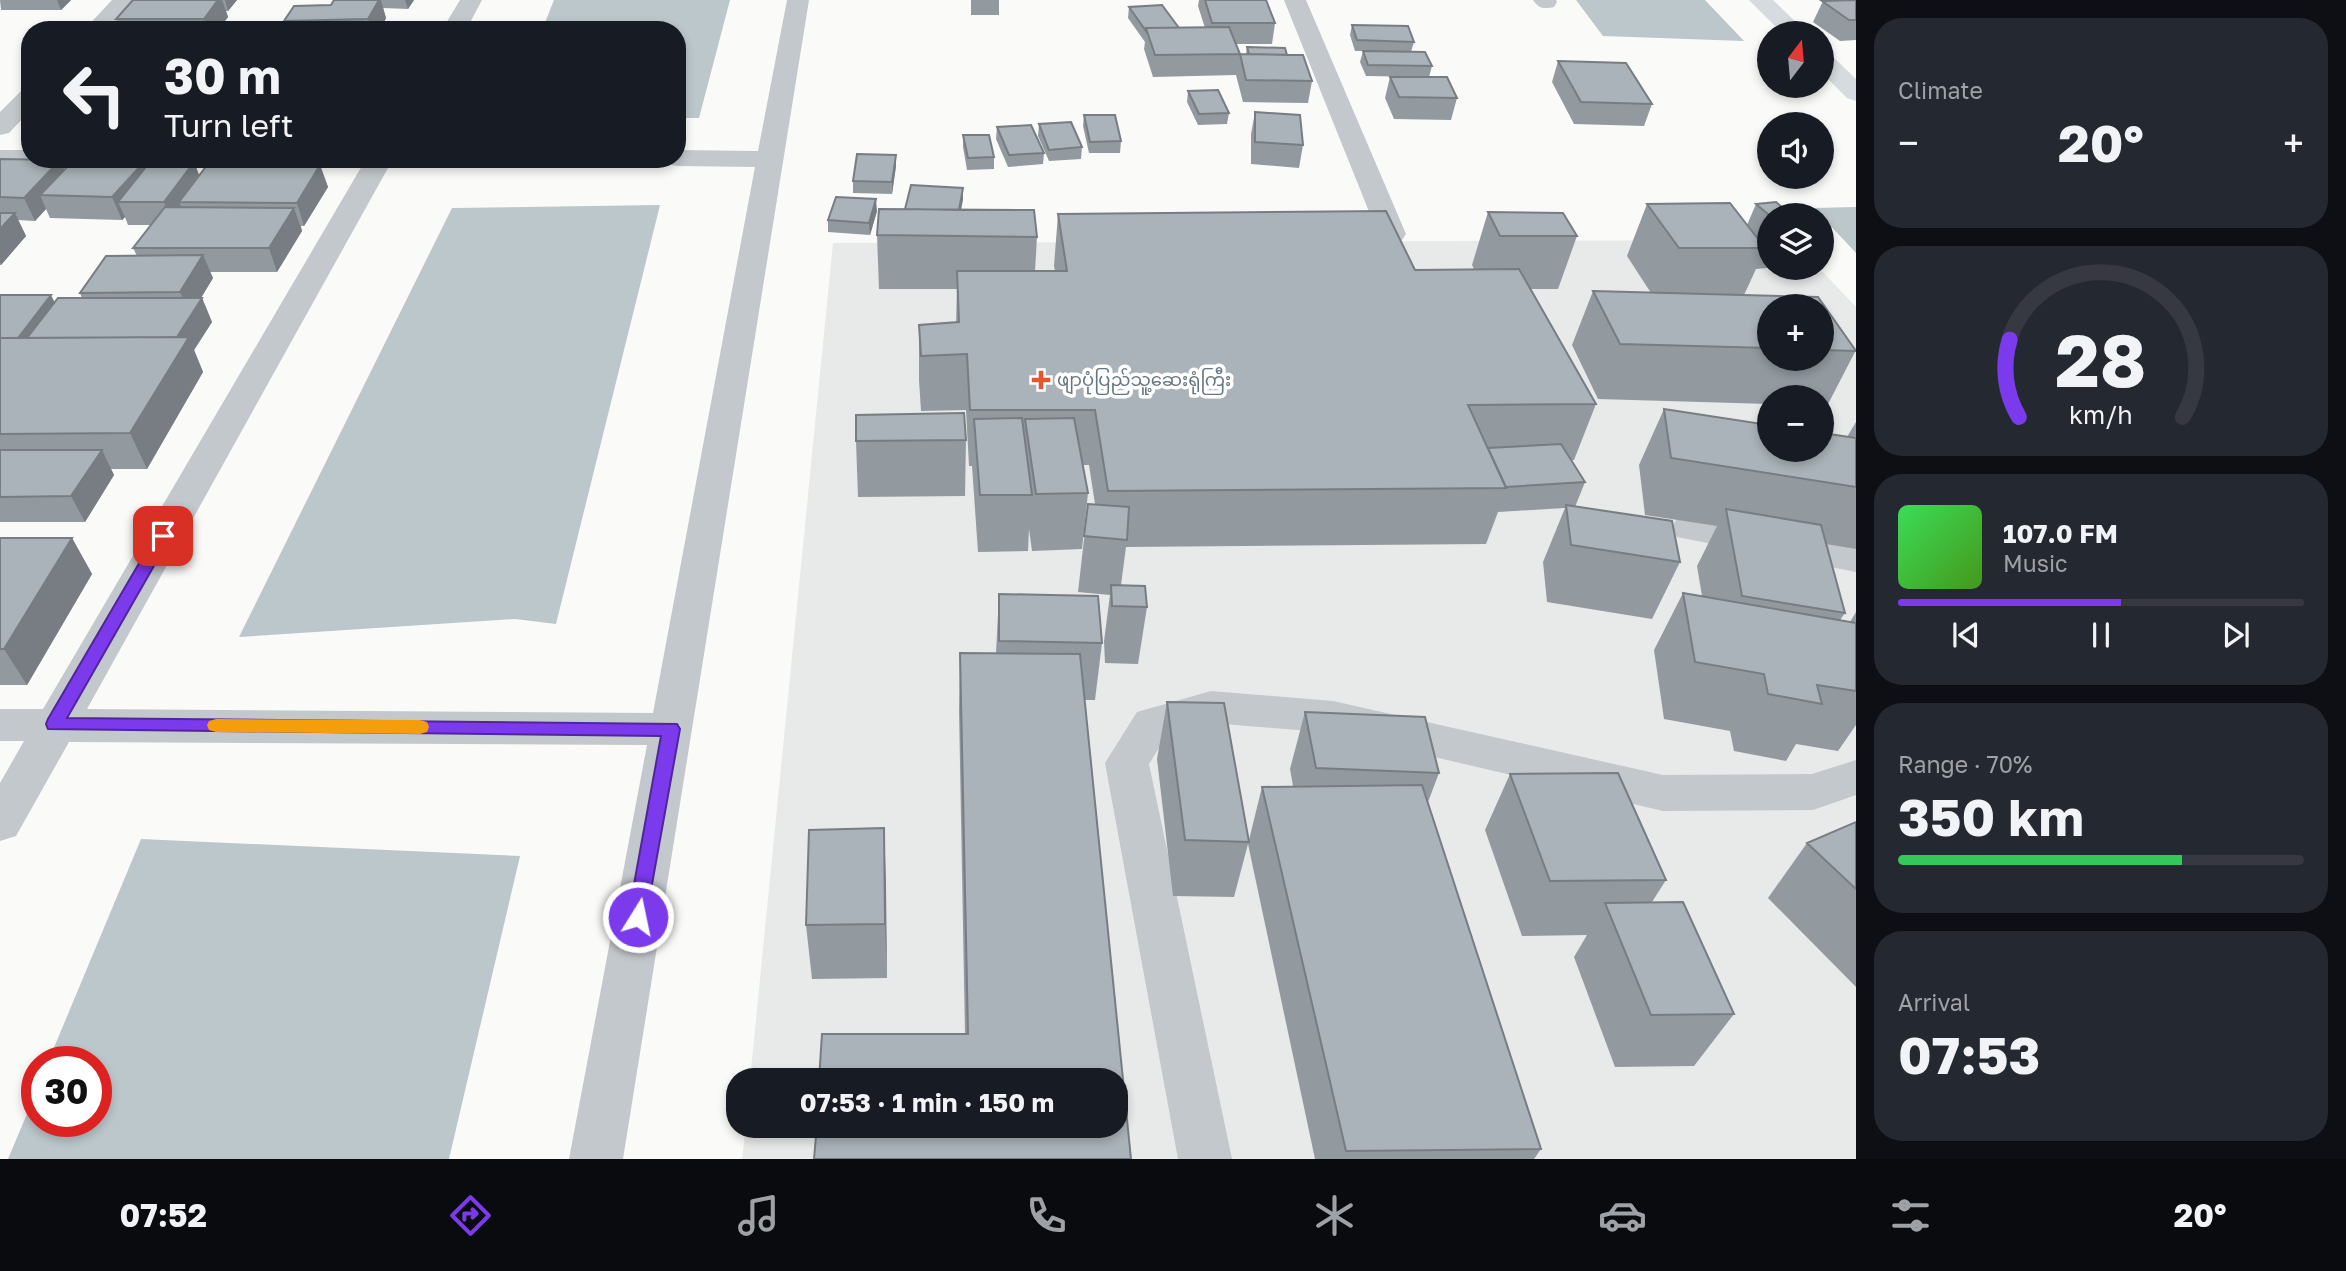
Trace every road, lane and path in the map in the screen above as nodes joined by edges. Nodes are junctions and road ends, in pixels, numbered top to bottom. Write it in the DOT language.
graph roads {
  1 [pos="125,0"];
  2 [pos="471,0"];
  3 [pos="798,0"];
  4 [pos="1295,0"];
  5 [pos="1760,0"];
  6 [pos="105,21"];
  7 [pos="459,21"];
  8 [pos="1782,21"];
  9 [pos="1834,72"];
  10 [pos="1856,93"];
  11 [pos="21,105"];
  12 [pos="0,127"];
  13 [pos="0,158"];
  14 [pos="21,158"];
  15 [pos="686,158"];
  16 [pos="770,159"];
  17 [pos="375,168"];
  18 [pos="1392,234"];
  19 [pos="1690,528"];
  20 [pos="1856,559"];
  21 [pos="55,724"];
  22 [pos="0,725"];
  23 [pos="671,729"];
  24 [pos="1856,776"];
  25 [pos="0,822"];
  26 [pos="596,1159"];
  27 [pos="1205,1159"];
  1 -- 6 [label="street"];
  2 -- 7 [label="street"];
  3 -- 16 [label="street"];
  4 -- 18 [label="street"];
  5 -- 8 [label="main road"];
  9 -- 10 [label="main road"];
  11 -- 12 [label="street"];
  13 -- 14 [label="street"];
  15 -- 16 [label="street"];
  16 -- 23 [label="street"];
  17 -- 21 [label="street"];
  19 -- 20 [label="street"];
  21 -- 22 [label="street"];
  21 -- 23 [label="street"];
  21 -- 25 [label="street"];
  23 -- 26 [label="street"];
  24 -- 27 [label="street"];
}
